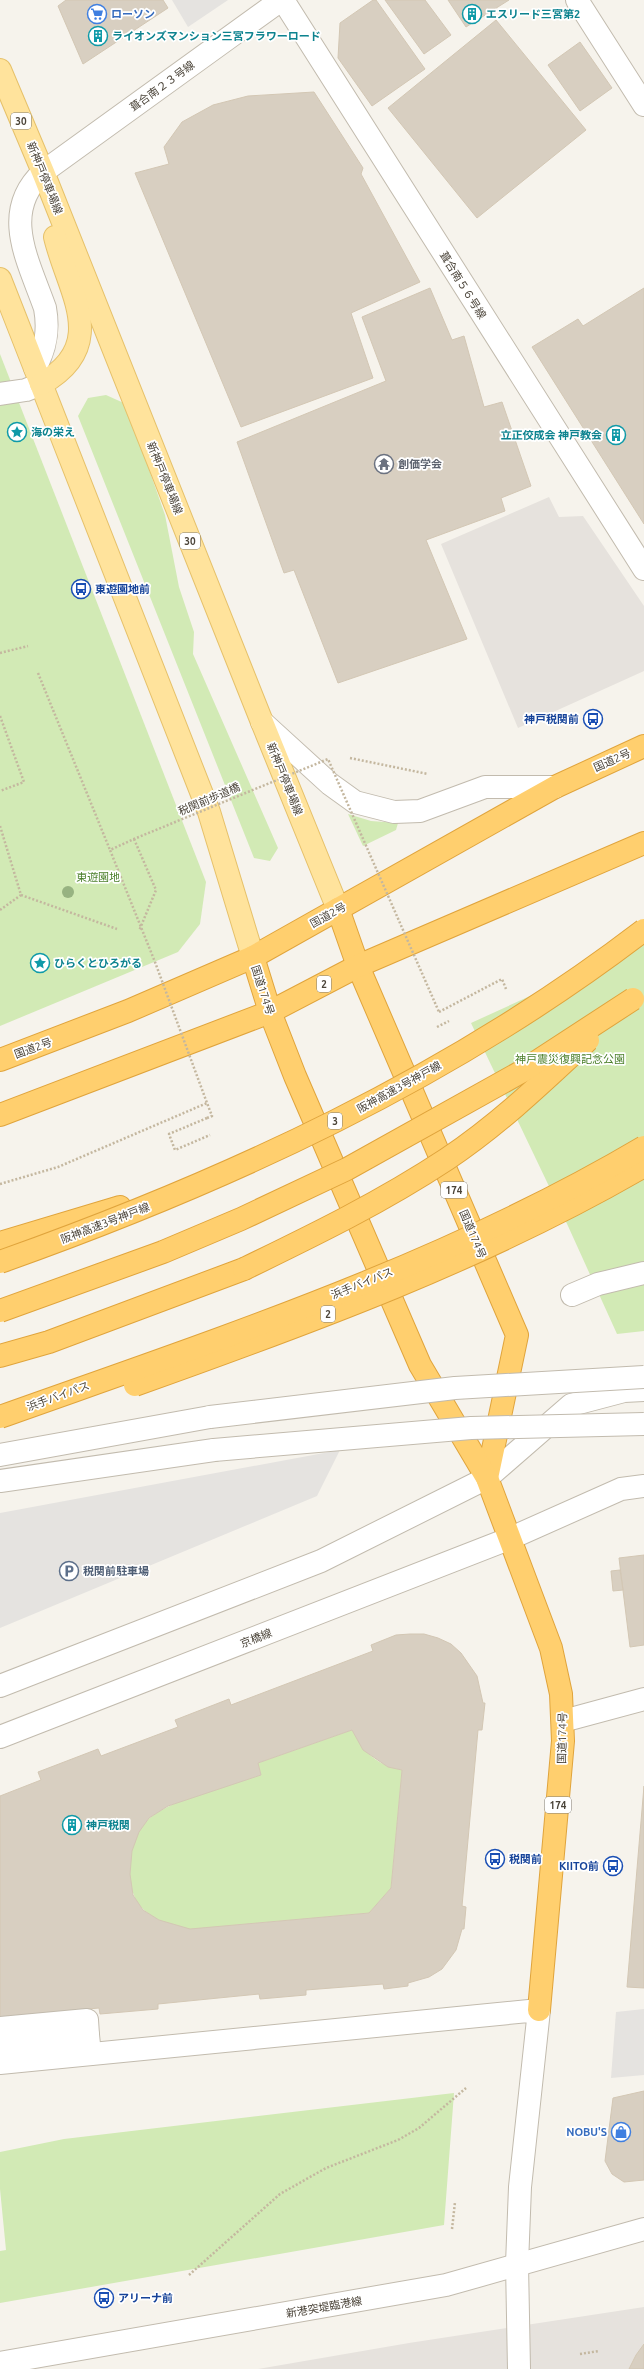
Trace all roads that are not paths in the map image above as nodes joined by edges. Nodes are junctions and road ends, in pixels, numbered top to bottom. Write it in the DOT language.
graph roads {
  1 [pos="282,0"];
  2 [pos="577,0"];
  3 [pos="0,70"];
  4 [pos="644,105"];
  5 [pos="43,172"];
  6 [pos="54,200"];
  7 [pos="0,279"];
  8 [pos="38,376"];
  9 [pos="0,394"];
  10 [pos="644,569"];
  11 [pos="262,722"];
  12 [pos="644,746"];
  13 [pos="555,787"];
  14 [pos="644,843"];
  15 [pos="338,909"];
  16 [pos="644,930"];
  17 [pos="253,957"];
  18 [pos="358,966"];
  19 [pos="639,995"];
  20 [pos="270,1012"];
  21 [pos="0,1060"];
  22 [pos="0,1115"];
  23 [pos="644,1147"];
  24 [pos="644,1166"];
  25 [pos="220,1176"];
  26 [pos="0,1243"];
  27 [pos="0,1262"];
  28 [pos="644,1273"];
  29 [pos="572,1295"];
  30 [pos="0,1311"];
  31 [pos="0,1356"];
  32 [pos="644,1377"];
  33 [pos="644,1390"];
  34 [pos="0,1417"];
  35 [pos="644,1424"];
  36 [pos="0,1432"];
  37 [pos="0,1455"];
  38 [pos="487,1478"];
  39 [pos="0,1481"];
  40 [pos="644,1486"];
  41 [pos="511,1538"];
  42 [pos="0,1686"];
  43 [pos="644,1699"];
  44 [pos="563,1721"];
  45 [pos="0,1737"];
  46 [pos="539,2010"];
  47 [pos="0,2028"];
  48 [pos="0,2044"];
  49 [pos="89,2044"];
  50 [pos="0,2063"];
  51 [pos="644,2229"];
  52 [pos="517,2264"];
  53 [pos="0,2364"];
  54 [pos="519,2369"];
  1 -- 5 [label="street, 葺合南２３号線"];
  1 -- 10 [label="street, 葺合南５６号線"];
  2 -- 4 [label="street"];
  3 -- 5 [label="main road, 新神戸停車場線 / 30"];
  5 -- 6 [label="main road, 新神戸停車場線 / 30"];
  5 -- 8 [label="street, 葺合南２３号線"];
  6 -- 8 [label="main road"];
  6 -- 11 [label="main road, 新神戸停車場線 / 30"];
  7 -- 8 [label="main road"];
  8 -- 9 [label="street"];
  8 -- 17 [label="main road"];
  11 -- 13 [label="street"];
  11 -- 15 [label="main road, 新神戸停車場線 / 30"];
  12 -- 13 [label="highway, 国道2号"];
  13 -- 15 [label="highway, 国道2号"];
  14 -- 18 [label="highway, 2"];
  15 -- 17 [label="highway, 国道2号"];
  15 -- 18 [label="highway, 国道174号 / 174"];
  16 -- 25 [label="highway, 阪神高速3号神戸線 / 3, bridge"];
  17 -- 20 [label="highway, 国道174号 / 174"];
  17 -- 21 [label="highway, 国道2号"];
  18 -- 20 [label="highway, 2"];
  18 -- 38 [label="highway, 国道174号 / 174"];
  19 -- 30 [label="highway, bridge"];
  19 -- 31 [label="highway, bridge"];
  20 -- 22 [label="highway, 2"];
  20 -- 38 [label="highway, 国道174号 / 174"];
  23 -- 34 [label="highway, 浜手バイパス / 2, bridge"];
  24 -- 36 [label="highway, 浜手バイパス / 2, bridge"];
  25 -- 26 [label="highway, 3, bridge"];
  25 -- 27 [label="highway, 阪神高速3号神戸線 / 3, bridge"];
  28 -- 29 [label="street"];
  32 -- 37 [label="street, bridge"];
  33 -- 38 [label="street"];
  35 -- 39 [label="street, bridge"];
  38 -- 41 [label="highway, 国道174号 / 174"];
  38 -- 42 [label="street"];
  40 -- 41 [label="street, 京橋線"];
  41 -- 44 [label="highway, 国道174号 / 174"];
  41 -- 45 [label="street, 京橋線"];
  43 -- 44 [label="street"];
  44 -- 46 [label="highway, 国道174号 / 174"];
  46 -- 49 [label="street"];
  46 -- 52 [label="street"];
  47 -- 49 [label="street"];
  48 -- 49 [label="street"];
  49 -- 50 [label="street"];
  51 -- 52 [label="street, 新港突堤臨港線"];
  52 -- 53 [label="street, 新港突堤臨港線"];
  52 -- 54 [label="street"];
}
